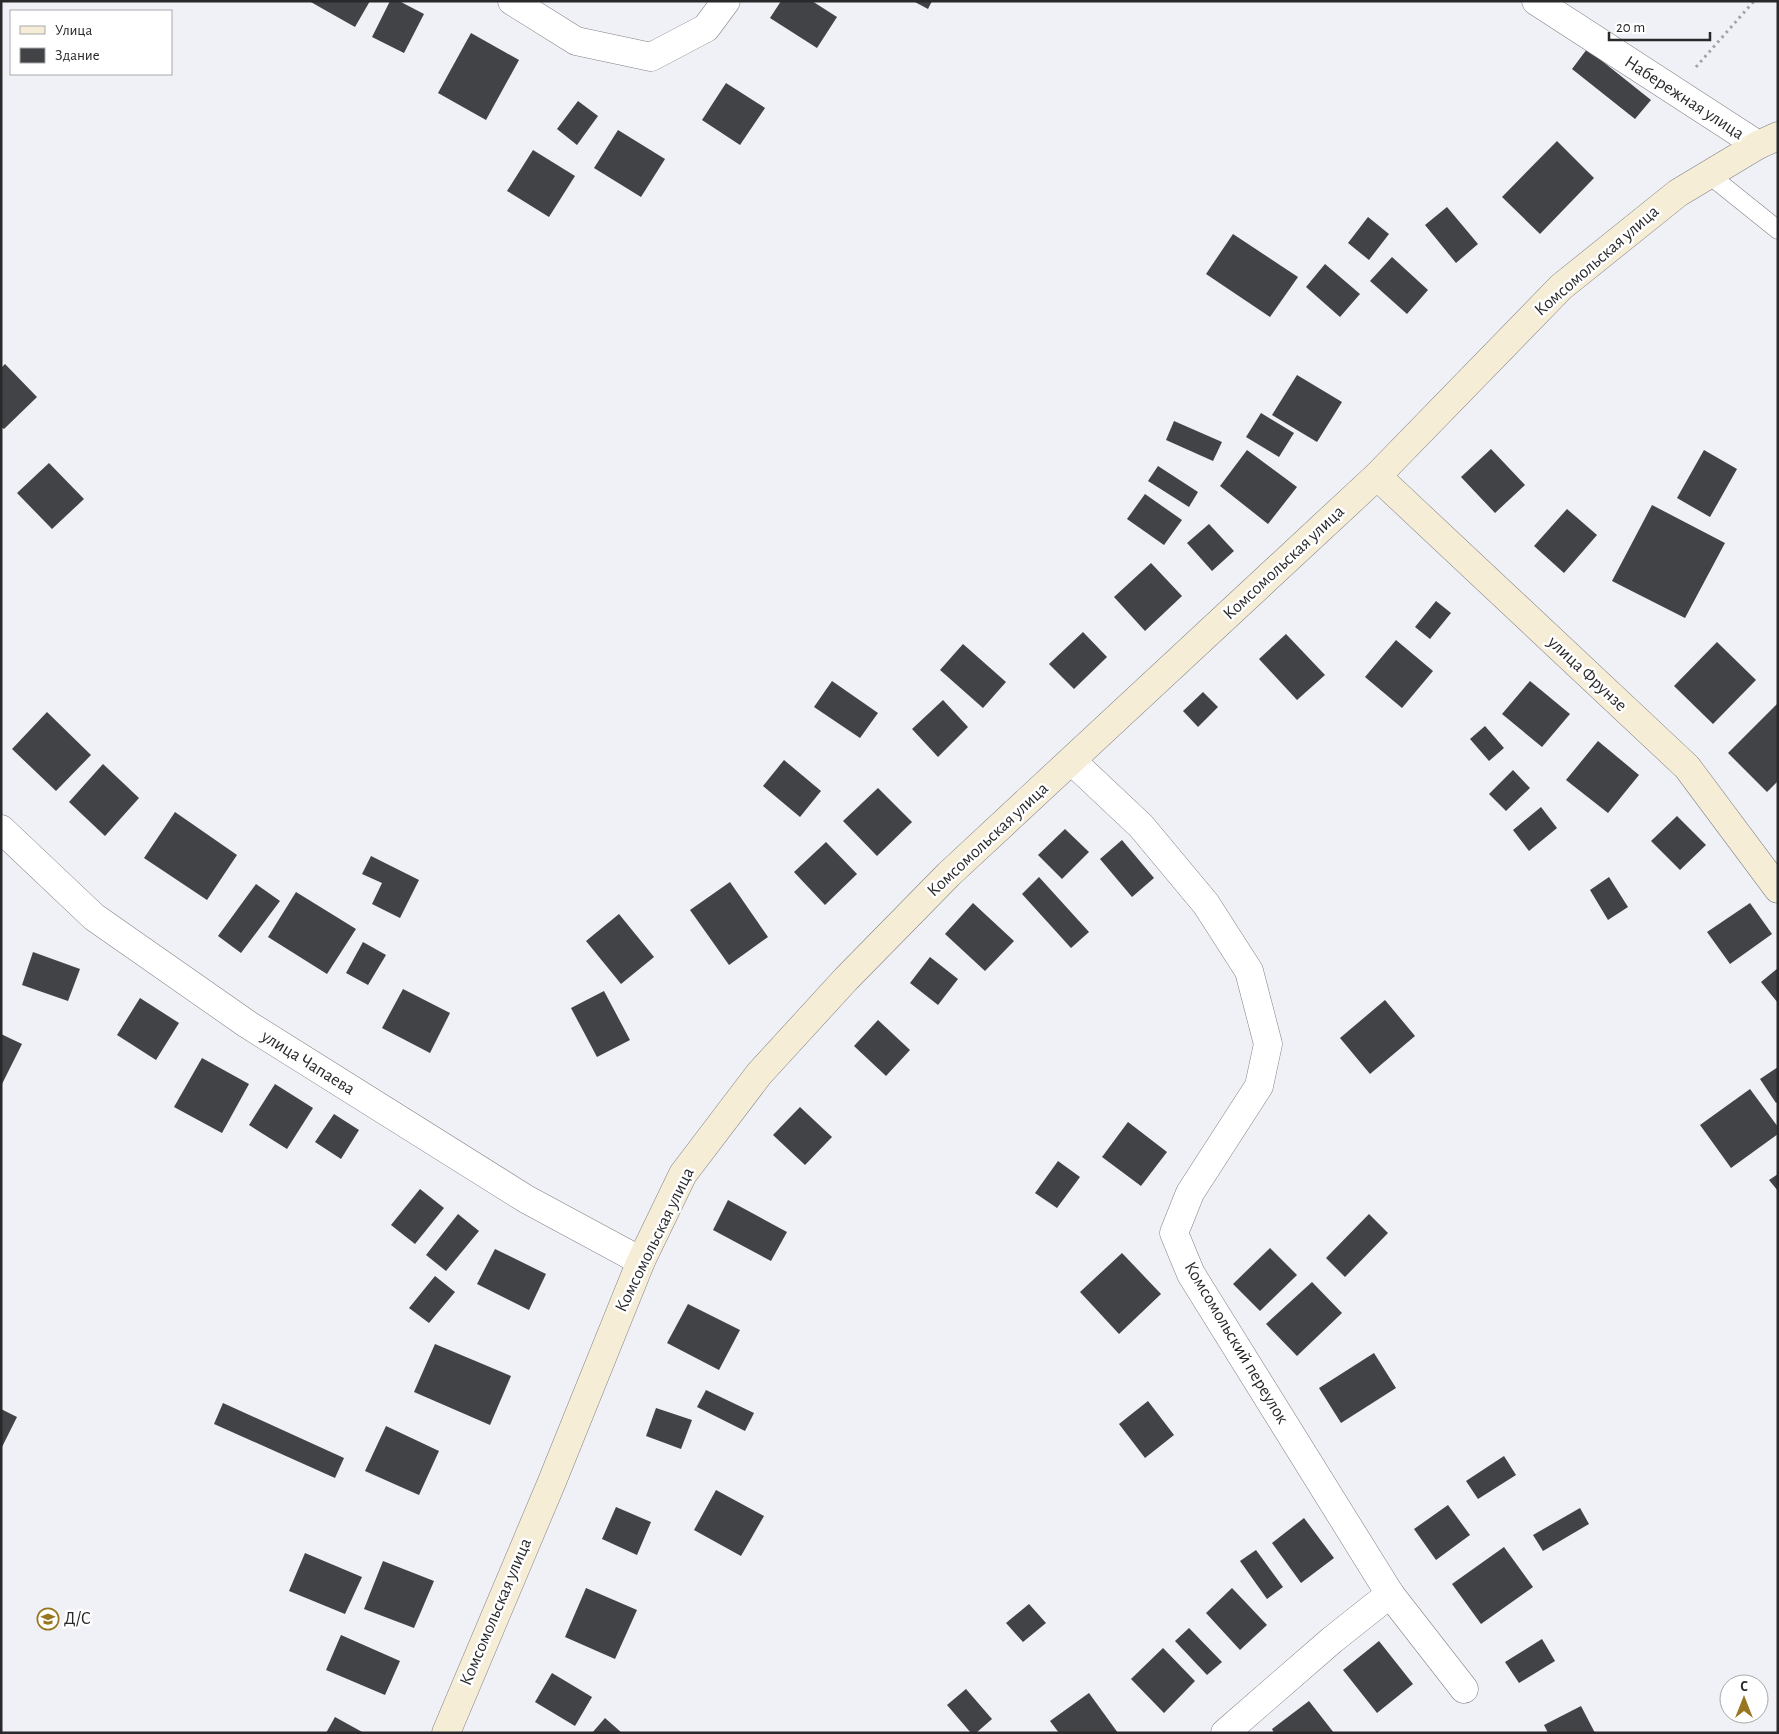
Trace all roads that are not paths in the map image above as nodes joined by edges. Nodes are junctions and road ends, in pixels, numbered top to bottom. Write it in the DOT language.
graph roads {
  1 [pos="512,1"];
  2 [pos="726,1"];
  3 [pos="1536,1"];
  4 [pos="1768,140"];
  5 [pos="1707,173"];
  6 [pos="1778,230"];
  7 [pos="1377,476"];
  8 [pos="1072,761"];
  9 [pos="1,829"];
  10 [pos="1778,889"];
  11 [pos="641,1261"];
  12 [pos="1390,1594"];
  13 [pos="1464,1689"];
  14 [pos="446,1733"];
  15 [pos="1225,1733"];
  1 -- 2 [label="street"];
  3 -- 4 [label="street, Набережная улица"];
  4 -- 5 [label="street, Комсомольская улица"];
  5 -- 6 [label="lane"];
  5 -- 7 [label="street, Комсомольская улица"];
  7 -- 8 [label="street, Комсомольская улица"];
  7 -- 10 [label="street, улица Фрунзе"];
  8 -- 11 [label="street, Комсомольская улица"];
  8 -- 12 [label="street, Комсомольский переулок"];
  9 -- 11 [label="street, улица Чапаева"];
  11 -- 14 [label="street, Комсомольская улица"];
  12 -- 13 [label="street, Комсомольский переулок"];
  12 -- 15 [label="street"];
}
